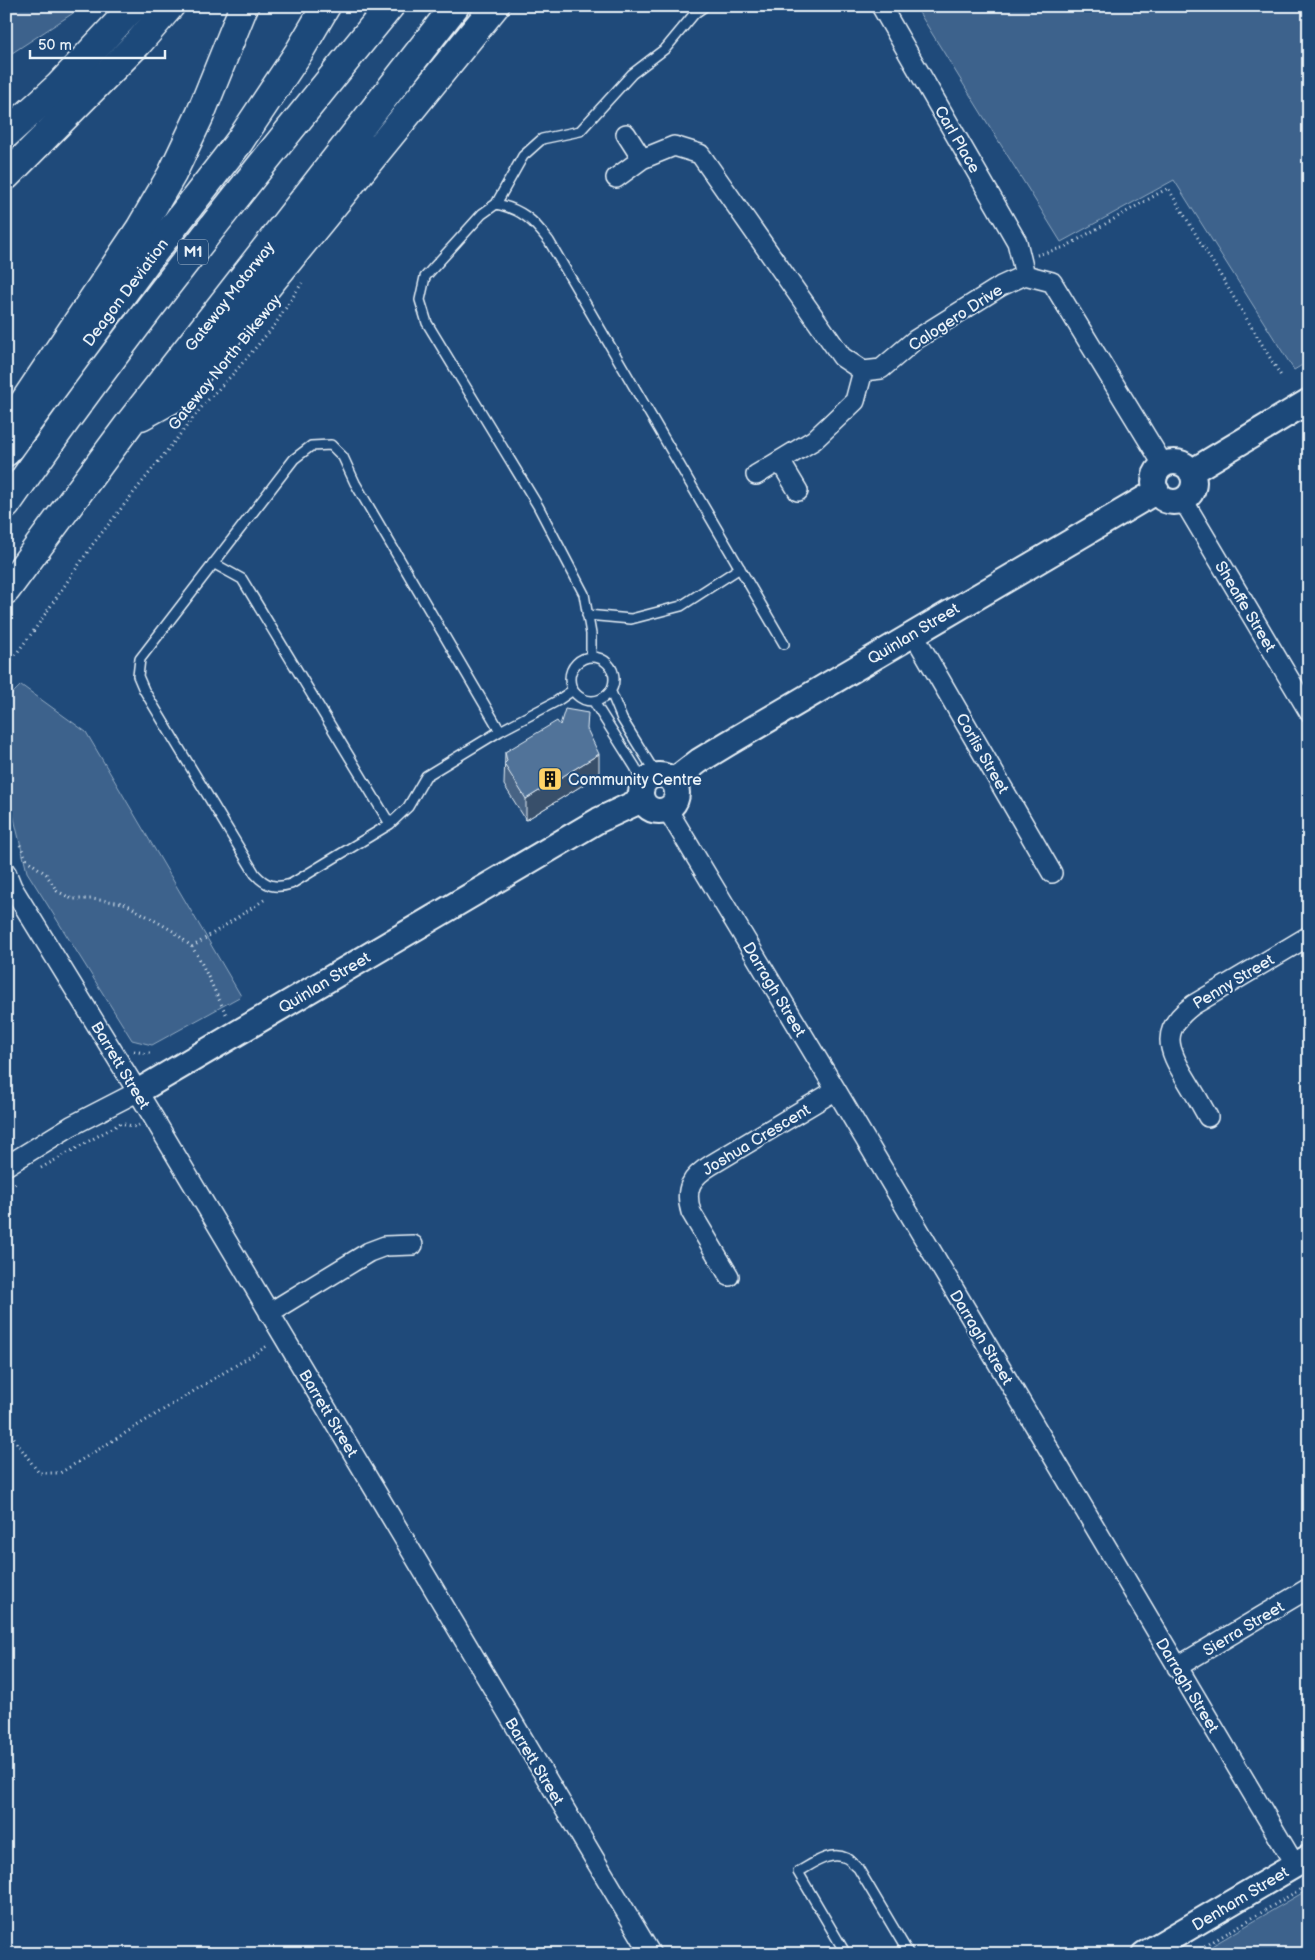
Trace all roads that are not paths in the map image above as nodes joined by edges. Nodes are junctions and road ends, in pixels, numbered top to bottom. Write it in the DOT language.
graph roads {
  1 [pos="134,6"];
  2 [pos="170,6"];
  3 [pos="244,6"];
  4 [pos="326,6"];
  5 [pos="390,6"];
  6 [pos="455,6"];
  7 [pos="495,6"];
  8 [pos="705,6"];
  9 [pos="881,6"];
  10 [pos="6,134"];
  11 [pos="626,134"];
  12 [pos="642,159"];
  13 [pos="6,176"];
  14 [pos="616,178"];
  15 [pos="496,204"];
  16 [pos="1024,268"];
  17 [pos="863,371"];
  18 [pos="1309,401"];
  19 [pos="129,424"];
  20 [pos="6,429"];
  21 [pos="6,452"];
  22 [pos="780,462"];
  23 [pos="1164,466"];
  24 [pos="1191,472"];
  25 [pos="756,474"];
  26 [pos="798,491"];
  27 [pos="1157,491"];
  28 [pos="1183,500"];
  29 [pos="6,505"];
  30 [pos="213,563"];
  31 [pos="740,568"];
  32 [pos="6,590"];
  33 [pos="587,615"];
  34 [pos="913,633"];
  35 [pos="784,644"];
  36 [pos="591,656"];
  37 [pos="573,690"];
  38 [pos="611,692"];
  39 [pos="594,702"];
  40 [pos="1309,712"];
  41 [pos="500,731"];
  42 [pos="654,785"];
  43 [pos="666,810"];
  44 [pos="390,824"];
  45 [pos="6,872"];
  46 [pos="1052,873"];
  47 [pos="1309,936"];
  48 [pos="836,1090"];
  49 [pos="137,1092"];
  50 [pos="1208,1116"];
  51 [pos="6,1166"];
  52 [pos="413,1245"];
  53 [pos="729,1276"];
  54 [pos="269,1313"];
  55 [pos="1309,1588"];
  56 [pos="1177,1667"];
  57 [pos="1302,1861"];
  58 [pos="651,1954"];
  59 [pos="846,1954"];
  60 [pos="909,1954"];
  61 [pos="1144,1954"];
  1 -- 10 [label="highway"];
  2 -- 13 [label="highway"];
  3 -- 20 [label="highway"];
  4 -- 21 [label="highway, Deagon Deviation"];
  5 -- 29 [label="highway, M1"];
  6 -- 19 [label="highway, Gateway Motorway"];
  7 -- 19 [label="highway"];
  8 -- 15 [label="lane"];
  9 -- 16 [label="street, Carl Place"];
  11 -- 12 [label="street"];
  12 -- 14 [label="street"];
  12 -- 17 [label="street"];
  15 -- 31 [label="lane"];
  15 -- 33 [label="lane"];
  16 -- 17 [label="street, Calogero Drive"];
  16 -- 23 [label="street"];
  17 -- 22 [label="street"];
  18 -- 24 [label="street"];
  19 -- 32 [label="highway, Gateway Motorway"];
  22 -- 25 [label="street"];
  22 -- 26 [label="street"];
  23 -- 24 [label="street"];
  23 -- 27 [label="street"];
  24 -- 28 [label="street"];
  27 -- 28 [label="street"];
  27 -- 34 [label="street, Quinlan Street"];
  28 -- 40 [label="street, Sheaffe Street"];
  30 -- 41 [label="lane"];
  30 -- 44 [label="lane"];
  30 -- 44 [label="lane"];
  31 -- 33 [label="lane"];
  31 -- 35 [label="lane"];
  33 -- 36 [label="lane"];
  34 -- 42 [label="street, Quinlan Street"];
  34 -- 46 [label="street, Corlis Street"];
  36 -- 37 [label="lane"];
  36 -- 38 [label="lane"];
  37 -- 39 [label="lane"];
  37 -- 41 [label="lane"];
  38 -- 39 [label="lane"];
  38 -- 42 [label="lane"];
  39 -- 42 [label="lane"];
  41 -- 44 [label="lane"];
  42 -- 43 [label="street"];
  42 -- 49 [label="street, Quinlan Street"];
  43 -- 48 [label="street, Darragh Street"];
  45 -- 49 [label="street, Barrett Street"];
  47 -- 50 [label="street, Penny Street"];
  48 -- 53 [label="street, Joshua Crescent"];
  48 -- 56 [label="street, Darragh Street"];
  49 -- 51 [label="street, Quinlan Street"];
  49 -- 54 [label="street, Barrett Street"];
  52 -- 54 [label="street"];
  54 -- 58 [label="street, Barrett Street"];
  55 -- 56 [label="street, Sierra Street"];
  56 -- 57 [label="street, Darragh Street"];
  57 -- 61 [label="street, Denham Street"];
  59 -- 60 [label="lane"];
}
